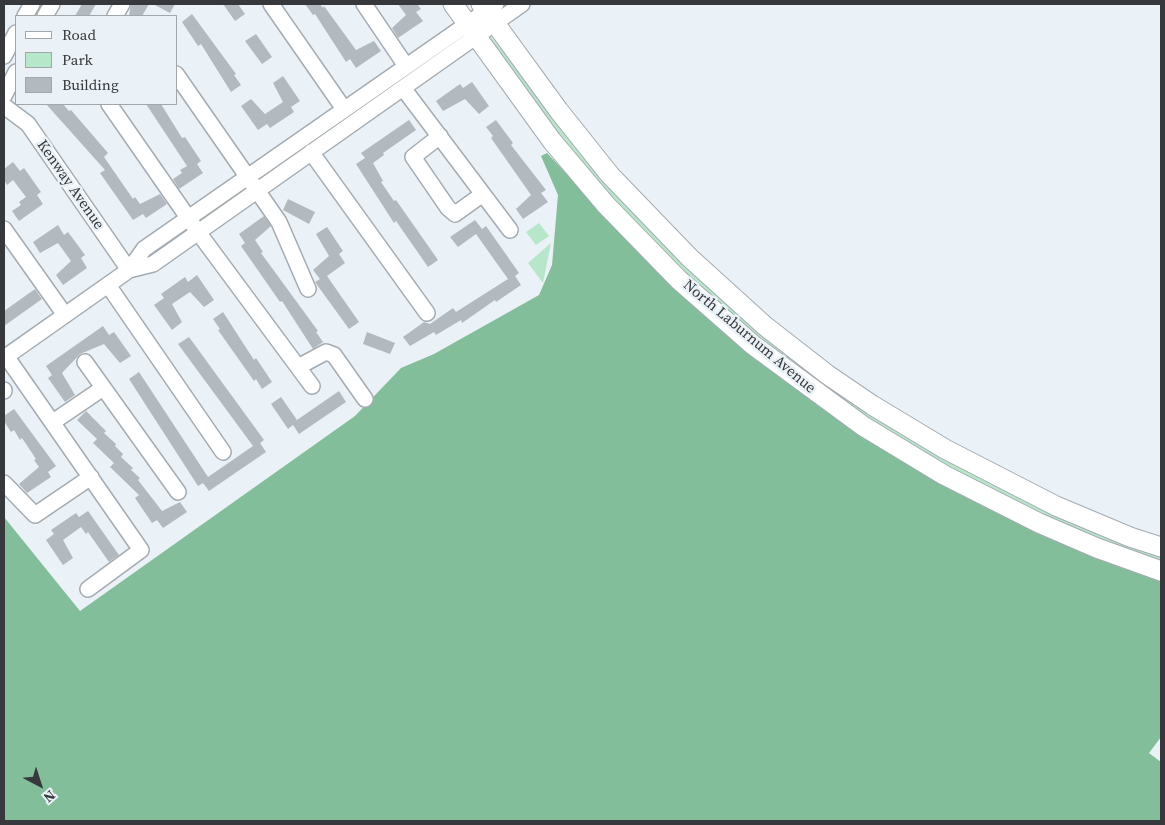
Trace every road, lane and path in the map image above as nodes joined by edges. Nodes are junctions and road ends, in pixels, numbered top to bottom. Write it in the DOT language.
graph roads {
  1 [pos="32,4"];
  2 [pos="52,4"];
  3 [pos="271,4"];
  4 [pos="364,4"];
  5 [pos="453,4"];
  6 [pos="522,4"];
  7 [pos="489,10"];
  8 [pos="26,15"];
  9 [pos="46,15"];
  10 [pos="472,30"];
  11 [pos="15,35"];
  12 [pos="4,56"];
  13 [pos="403,68"];
  14 [pos="15,74"];
  15 [pos="178,77"];
  16 [pos="407,86"];
  17 [pos="4,96"];
  18 [pos="110,105"];
  19 [pos="4,106"];
  20 [pos="344,109"];
  21 [pos="440,136"];
  22 [pos="312,152"];
  23 [pos="248,176"];
  24 [pos="258,190"];
  25 [pos="483,194"];
  26 [pos="189,218"];
  27 [pos="4,229"];
  28 [pos="510,230"];
  29 [pos="198,232"];
  30 [pos="129,270"];
  31 [pos="108,285"];
  32 [pos="308,288"];
  33 [pos="427,313"];
  34 [pos="65,315"];
  35 [pos="5,357"];
  36 [pos="85,362"];
  37 [pos="298,367"];
  38 [pos="312,386"];
  39 [pos="103,388"];
  40 [pos="365,399"];
  41 [pos="53,422"];
  42 [pos="223,452"];
  43 [pos="91,477"];
  44 [pos="4,483"];
  45 [pos="178,492"];
  46 [pos="1161,547"];
  47 [pos="1161,571"];
  48 [pos="88,589"];
  1 -- 8 [label="street"];
  2 -- 9 [label="street"];
  3 -- 20 [label="street"];
  4 -- 13 [label="street"];
  5 -- 10 [label="main road, North Laburnum Avenue"];
  6 -- 7 [label="street"];
  7 -- 10 [label="street"];
  7 -- 46 [label="main road, North Laburnum Avenue"];
  10 -- 13 [label="street"];
  10 -- 16 [label="street"];
  10 -- 47 [label="main road, North Laburnum Avenue"];
  11 -- 12 [label="street"];
  13 -- 16 [label="street"];
  13 -- 20 [label="street"];
  14 -- 17 [label="street"];
  15 -- 23 [label="street"];
  16 -- 21 [label="street"];
  16 -- 22 [label="street"];
  18 -- 26 [label="street"];
  19 -- 30 [label="street, Kenway Avenue"];
  20 -- 23 [label="street"];
  21 -- 25 [label="street"];
  21 -- 25 [label="street"];
  22 -- 24 [label="street"];
  22 -- 33 [label="street"];
  23 -- 24 [label="street"];
  23 -- 26 [label="street"];
  24 -- 29 [label="street"];
  24 -- 32 [label="street"];
  25 -- 28 [label="street"];
  26 -- 29 [label="street"];
  26 -- 30 [label="street"];
  27 -- 34 [label="street"];
  29 -- 30 [label="street"];
  29 -- 37 [label="street"];
  30 -- 31 [label="street"];
  31 -- 34 [label="street"];
  31 -- 42 [label="street"];
  34 -- 35 [label="street"];
  35 -- 41 [label="street"];
  36 -- 39 [label="street"];
  37 -- 38 [label="street"];
  37 -- 40 [label="street"];
  39 -- 41 [label="street"];
  39 -- 45 [label="street"];
  41 -- 43 [label="street"];
  43 -- 44 [label="street"];
  43 -- 48 [label="street"];
}
